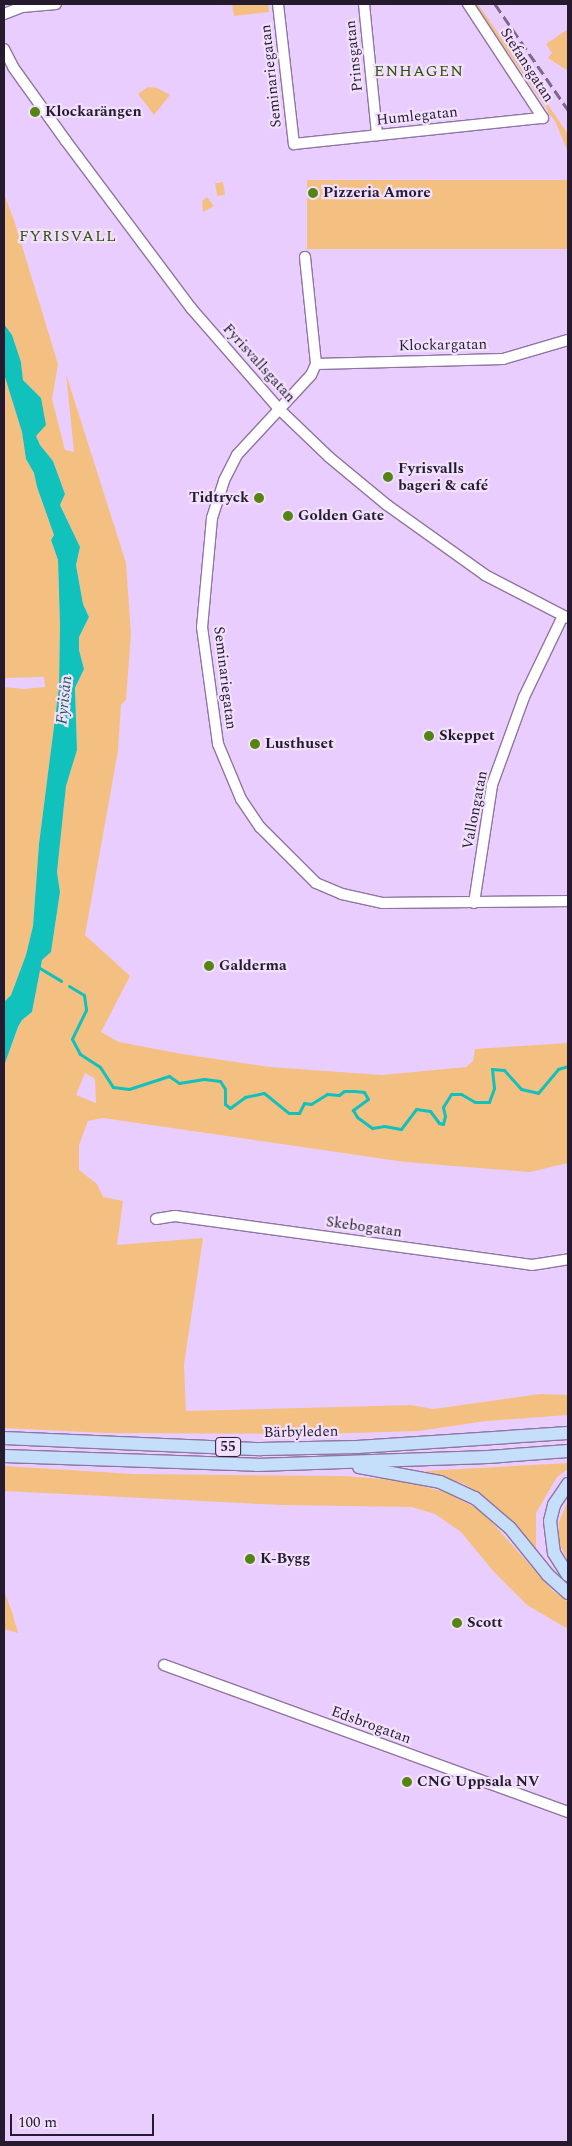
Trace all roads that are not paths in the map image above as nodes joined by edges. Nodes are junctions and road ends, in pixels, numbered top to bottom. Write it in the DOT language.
graph roads {
  1 [pos="56,4"];
  2 [pos="278,4"];
  3 [pos="364,4"];
  4 [pos="468,4"];
  5 [pos="4,14"];
  6 [pos="4,49"];
  7 [pos="543,118"];
  8 [pos="377,135"];
  9 [pos="294,144"];
  10 [pos="305,257"];
  11 [pos="568,340"];
  12 [pos="316,364"];
  13 [pos="279,409"];
  14 [pos="566,617"];
  15 [pos="568,901"];
  16 [pos="474,903"];
  17 [pos="156,1219"];
  18 [pos="568,1259"];
  19 [pos="568,1433"];
  20 [pos="4,1438"];
  21 [pos="568,1451"];
  22 [pos="4,1456"];
  23 [pos="344,1464"];
  24 [pos="568,1484"];
  25 [pos="568,1575"];
  26 [pos="568,1593"];
  27 [pos="164,1665"];
  28 [pos="568,1812"];
  1 -- 5 [label="street"];
  2 -- 9 [label="street, Seminariegatan"];
  3 -- 8 [label="street, Prinsgatan"];
  4 -- 7 [label="street, Stefansgatan"];
  6 -- 13 [label="street, Fyrisvallsgatan"];
  7 -- 8 [label="street, Humlegatan"];
  8 -- 9 [label="street, Humlegatan"];
  10 -- 12 [label="street"];
  11 -- 12 [label="street, Klockargatan"];
  12 -- 13 [label="street, Seminariegatan"];
  13 -- 14 [label="street, Fyrisvallsgatan"];
  13 -- 16 [label="street, Seminariegatan"];
  14 -- 16 [label="street, Vallongatan"];
  15 -- 16 [label="street, Seminariegatan"];
  17 -- 18 [label="street, Skebogatan"];
  19 -- 20 [label="main road, Bärbyleden / 55"];
  21 -- 23 [label="main road, 55"];
  22 -- 23 [label="main road, 55"];
  23 -- 26 [label="main road"];
  24 -- 25 [label="main road"];
  27 -- 28 [label="street, Edsbrogatan"];
}
